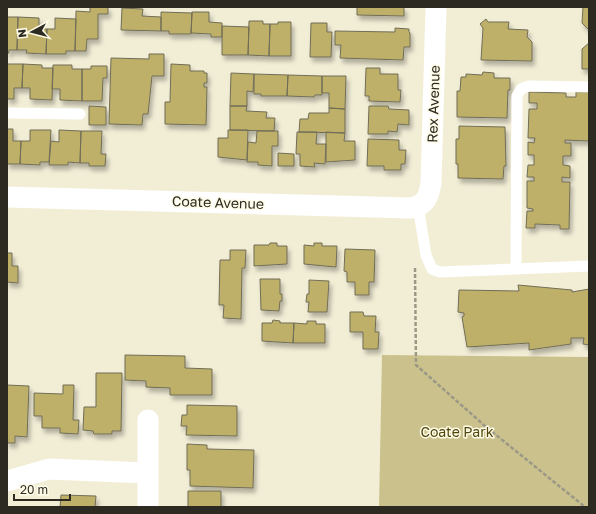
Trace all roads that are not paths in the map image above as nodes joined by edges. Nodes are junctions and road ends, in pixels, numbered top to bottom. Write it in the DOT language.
graph roads {
  1 [pos="436,7"];
  2 [pos="589,87"];
  3 [pos="7,113"];
  4 [pos="80,114"];
  5 [pos="7,196"];
  6 [pos="422,203"];
  7 [pos="589,266"];
  8 [pos="516,268"];
  9 [pos="148,420"];
  10 [pos="147,473"];
  11 [pos="7,481"];
  12 [pos="148,507"];
  1 -- 6 [label="street, Rex Avenue"];
  2 -- 8 [label="lane"];
  3 -- 4 [label="lane"];
  5 -- 6 [label="street, Coate Avenue"];
  6 -- 8 [label="lane"];
  7 -- 8 [label="lane"];
  9 -- 10 [label="street"];
  10 -- 11 [label="street"];
  10 -- 12 [label="street"];
}
